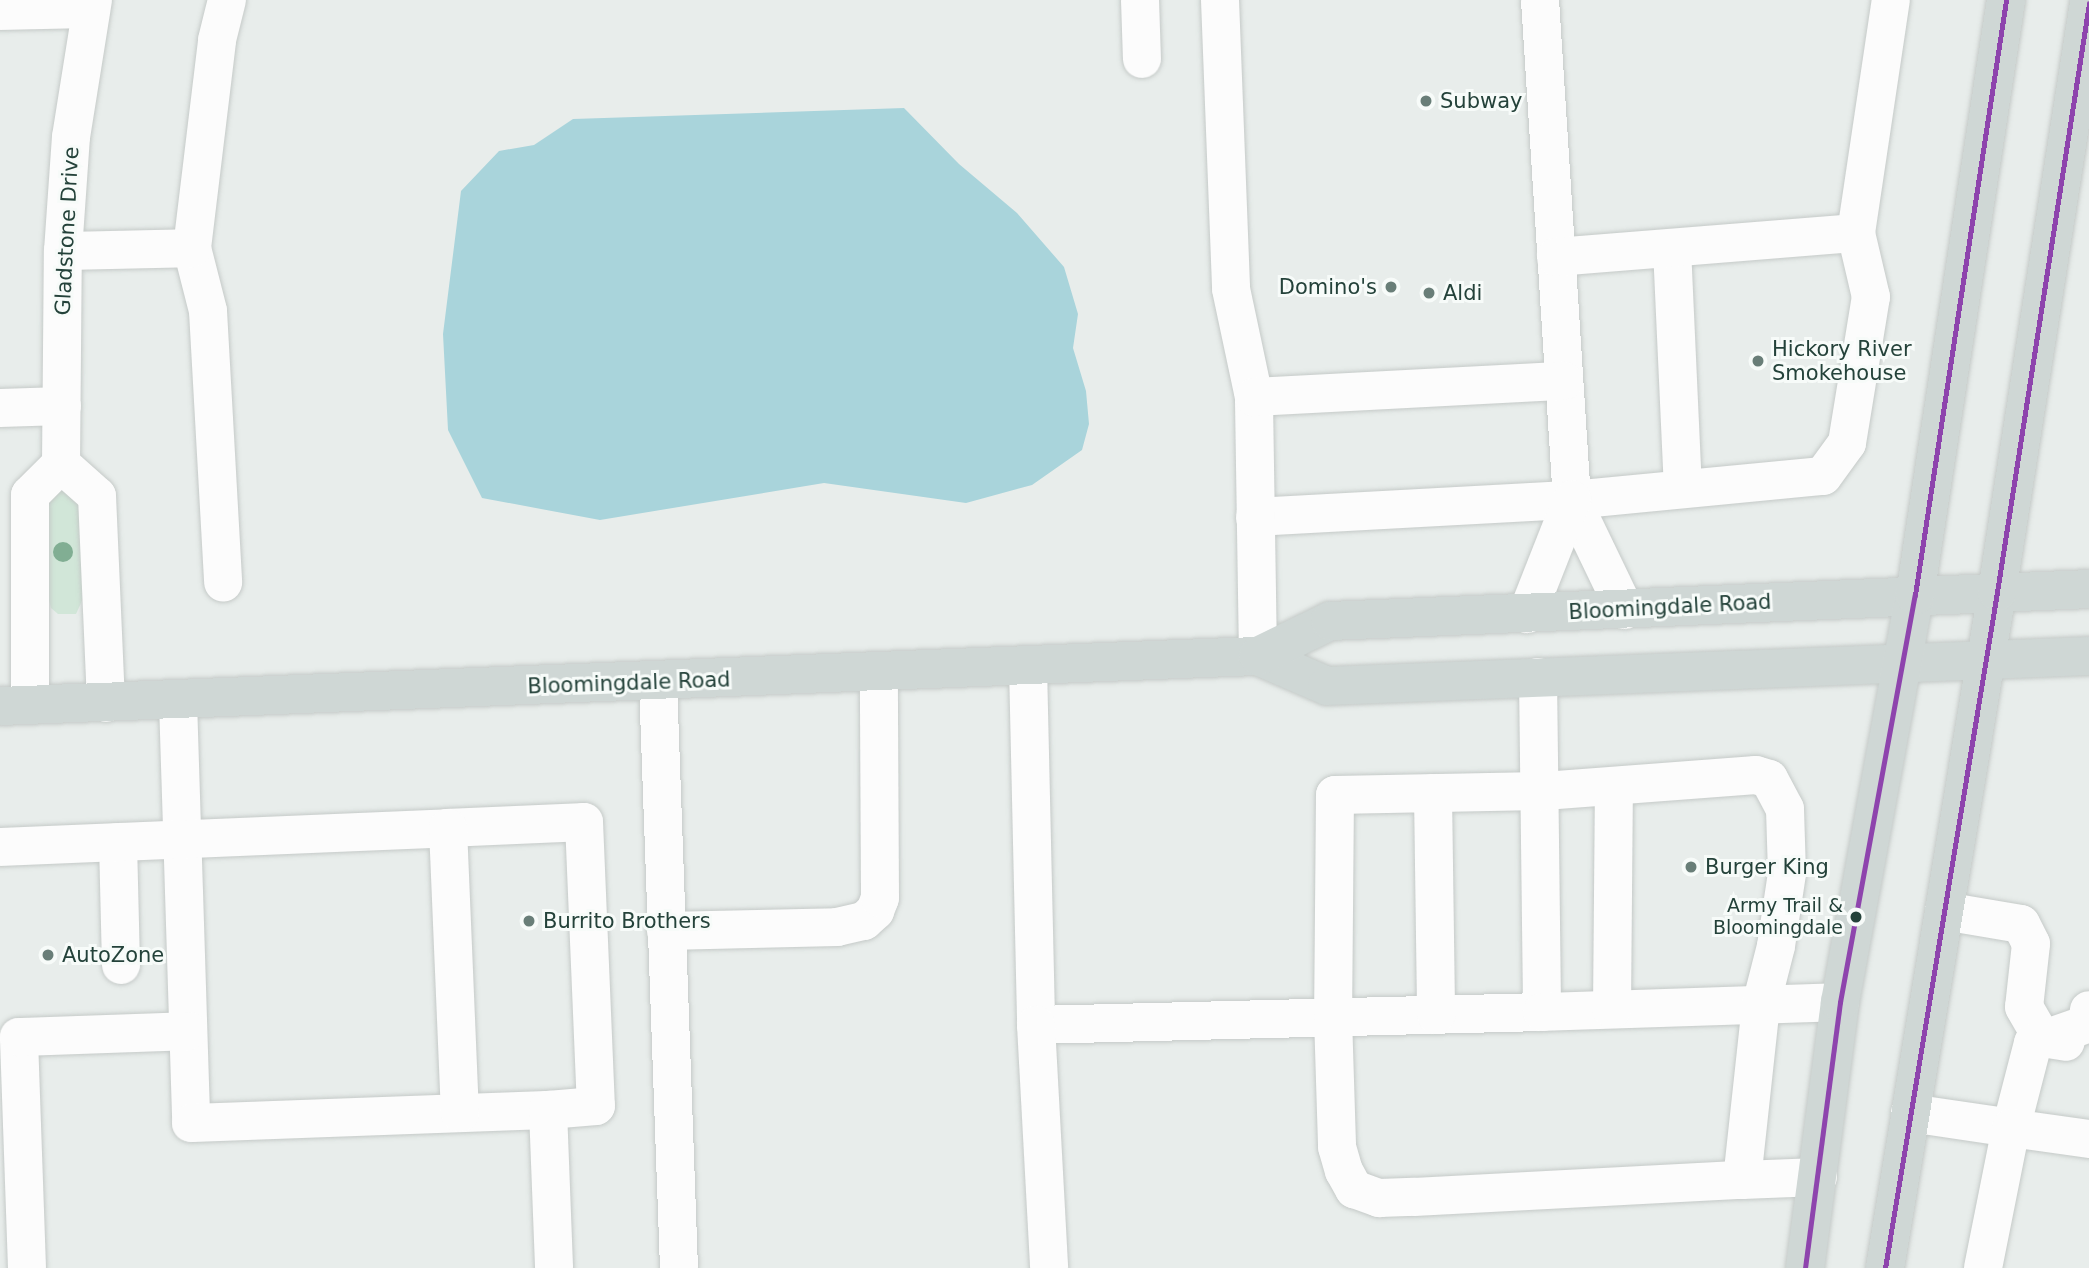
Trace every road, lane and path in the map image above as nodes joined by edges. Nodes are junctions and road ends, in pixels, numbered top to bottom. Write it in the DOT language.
graph roads {
  1 [pos="227,0"];
  2 [pos="1140,0"];
  3 [pos="1220,0"];
  4 [pos="1540,0"];
  5 [pos="1891,0"];
  6 [pos="2006,0"];
  7 [pos="2089,3"];
  8 [pos="92,5"];
  9 [pos="0,11"];
  10 [pos="1142,59"];
  11 [pos="2082,100"];
  12 [pos="1856,233"];
  13 [pos="192,248"];
  14 [pos="1672,248"];
  15 [pos="63,251"];
  16 [pos="1556,257"];
  17 [pos="1564,381"];
  18 [pos="1254,397"];
  19 [pos="62,406"];
  20 [pos="0,408"];
  21 [pos="61,464"];
  22 [pos="1683,489"];
  23 [pos="1572,500"];
  24 [pos="1255,517"];
  25 [pos="223,583"];
  26 [pos="2089,589"];
  27 [pos="1997,592"];
  28 [pos="1915,595"];
  29 [pos="1625,610"];
  30 [pos="1527,614"];
  31 [pos="1258,656"];
  32 [pos="2089,656"];
  33 [pos="1986,658"];
  34 [pos="1903,663"];
  35 [pos="1028,666"];
  36 [pos="879,671"];
  37 [pos="1538,677"];
  38 [pos="659,682"];
  39 [pos="178,702"];
  40 [pos="106,703"];
  41 [pos="15,706"];
  42 [pos="1614,788"];
  43 [pos="1541,791"];
  44 [pos="1433,793"];
  45 [pos="448,828"];
  46 [pos="181,839"];
  47 [pos="118,842"];
  48 [pos="0,847"];
  49 [pos="1944,911"];
  50 [pos="666,930"];
  51 [pos="121,965"];
  52 [pos="1840,1002"];
  53 [pos="1760,1004"];
  54 [pos="1612,1009"];
  55 [pos="2089,1010"];
  56 [pos="1542,1012"];
  57 [pos="1436,1014"];
  58 [pos="1333,1017"];
  59 [pos="1036,1026"];
  60 [pos="188,1031"];
  61 [pos="9,1038"];
  62 [pos="2042,1038"];
  63 [pos="2089,1045"];
  64 [pos="548,1110"];
  65 [pos="460,1113"];
  66 [pos="1910,1113"];
  67 [pos="2011,1128"];
  68 [pos="2089,1139"];
  69 [pos="1818,1177"];
  70 [pos="1742,1180"];
  71 [pos="27,1268"];
  72 [pos="554,1268"];
  73 [pos="679,1268"];
  74 [pos="1049,1268"];
  75 [pos="1805,1268"];
  76 [pos="1885,1268"];
  77 [pos="1983,1268"];
  1 -- 13 [label="street"];
  2 -- 10 [label="street"];
  3 -- 18 [label="street"];
  4 -- 16 [label="street"];
  5 -- 12 [label="street"];
  6 -- 28 [label="main road"];
  7 -- 11 [label="main road"];
  8 -- 9 [label="street"];
  8 -- 15 [label="street, Gladstone Drive"];
  11 -- 27 [label="main road"];
  12 -- 14 [label="street"];
  12 -- 22 [label="street"];
  13 -- 15 [label="street"];
  13 -- 25 [label="street"];
  14 -- 16 [label="street"];
  14 -- 22 [label="street"];
  15 -- 19 [label="street, Gladstone Drive"];
  16 -- 17 [label="street"];
  17 -- 18 [label="street"];
  17 -- 23 [label="street"];
  18 -- 24 [label="street"];
  19 -- 20 [label="street"];
  19 -- 21 [label="street, Gladstone Drive"];
  21 -- 40 [label="street"];
  21 -- 41 [label="street"];
  22 -- 23 [label="street"];
  23 -- 24 [label="street"];
  23 -- 29 [label="street"];
  23 -- 30 [label="street"];
  24 -- 31 [label="street"];
  26 -- 27 [label="main road, Bloomingdale Road"];
  27 -- 28 [label="main road, Bloomingdale Road"];
  27 -- 33 [label="main road"];
  28 -- 29 [label="main road, Bloomingdale Road"];
  28 -- 34 [label="main road"];
  29 -- 30 [label="main road, Bloomingdale Road"];
  30 -- 31 [label="main road, Bloomingdale Road"];
  31 -- 35 [label="main road, Bloomingdale Road"];
  31 -- 37 [label="main road, Bloomingdale Road"];
  32 -- 33 [label="main road, Bloomingdale Road"];
  33 -- 34 [label="main road, Bloomingdale Road"];
  33 -- 49 [label="main road"];
  34 -- 37 [label="main road, Bloomingdale Road"];
  34 -- 52 [label="main road"];
  35 -- 36 [label="main road, Bloomingdale Road"];
  35 -- 59 [label="street"];
  36 -- 38 [label="main road, Bloomingdale Road"];
  36 -- 50 [label="street"];
  37 -- 43 [label="street"];
  38 -- 39 [label="main road, Bloomingdale Road"];
  38 -- 50 [label="street"];
  39 -- 40 [label="main road, Bloomingdale Road"];
  39 -- 46 [label="street"];
  40 -- 41 [label="main road, Bloomingdale Road"];
  42 -- 43 [label="street"];
  42 -- 53 [label="street"];
  42 -- 54 [label="street"];
  43 -- 44 [label="street"];
  43 -- 56 [label="street"];
  44 -- 57 [label="street"];
  44 -- 58 [label="street"];
  45 -- 46 [label="street"];
  45 -- 64 [label="street"];
  45 -- 65 [label="street"];
  46 -- 47 [label="street"];
  46 -- 60 [label="street"];
  47 -- 48 [label="street"];
  47 -- 51 [label="street"];
  49 -- 62 [label="street"];
  49 -- 66 [label="main road"];
  50 -- 73 [label="street"];
  52 -- 53 [label="street"];
  52 -- 69 [label="main road"];
  53 -- 54 [label="street"];
  53 -- 70 [label="street"];
  54 -- 56 [label="street"];
  55 -- 62 [label="street"];
  56 -- 57 [label="street"];
  57 -- 58 [label="street"];
  58 -- 59 [label="street"];
  58 -- 70 [label="street"];
  59 -- 74 [label="street"];
  60 -- 61 [label="street"];
  60 -- 65 [label="street"];
  61 -- 71 [label="street"];
  62 -- 63 [label="street"];
  62 -- 67 [label="street"];
  64 -- 65 [label="street"];
  64 -- 72 [label="street"];
  66 -- 67 [label="street"];
  66 -- 76 [label="main road"];
  67 -- 68 [label="street"];
  67 -- 77 [label="street"];
  69 -- 70 [label="street"];
  69 -- 75 [label="main road"];
}
